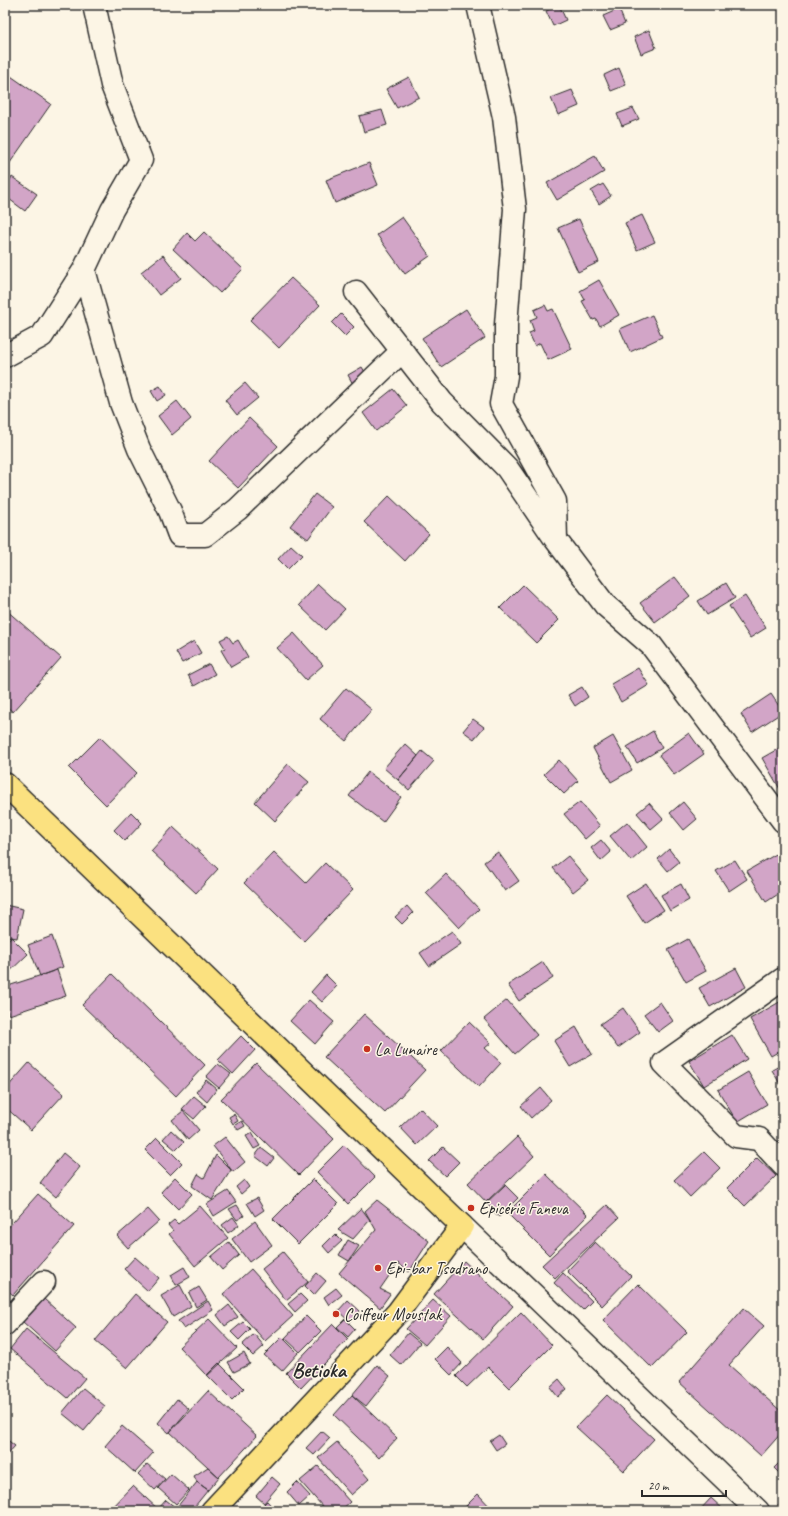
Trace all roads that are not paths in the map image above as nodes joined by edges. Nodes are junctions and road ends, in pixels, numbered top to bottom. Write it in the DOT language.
graph roads {
  1 [pos="94,5"];
  2 [pos="478,5"];
  3 [pos="84,270"];
  4 [pos="356,292"];
  5 [pos="402,351"];
  6 [pos="5,356"];
  7 [pos="556,540"];
  8 [pos="5,784"];
  9 [pos="783,821"];
  10 [pos="783,979"];
  11 [pos="783,1165"];
  12 [pos="462,1226"];
  13 [pos="44,1282"];
  14 [pos="5,1324"];
  15 [pos="212,1511"];
  16 [pos="758,1511"];
  1 -- 3 [label="street"];
  2 -- 7 [label="street"];
  3 -- 5 [label="street"];
  3 -- 6 [label="street"];
  4 -- 5 [label="street"];
  5 -- 7 [label="street"];
  7 -- 9 [label="street"];
  8 -- 12 [label="main road"];
  10 -- 11 [label="street"];
  12 -- 15 [label="main road"];
  12 -- 16 [label="street"];
  13 -- 14 [label="street"];
}
